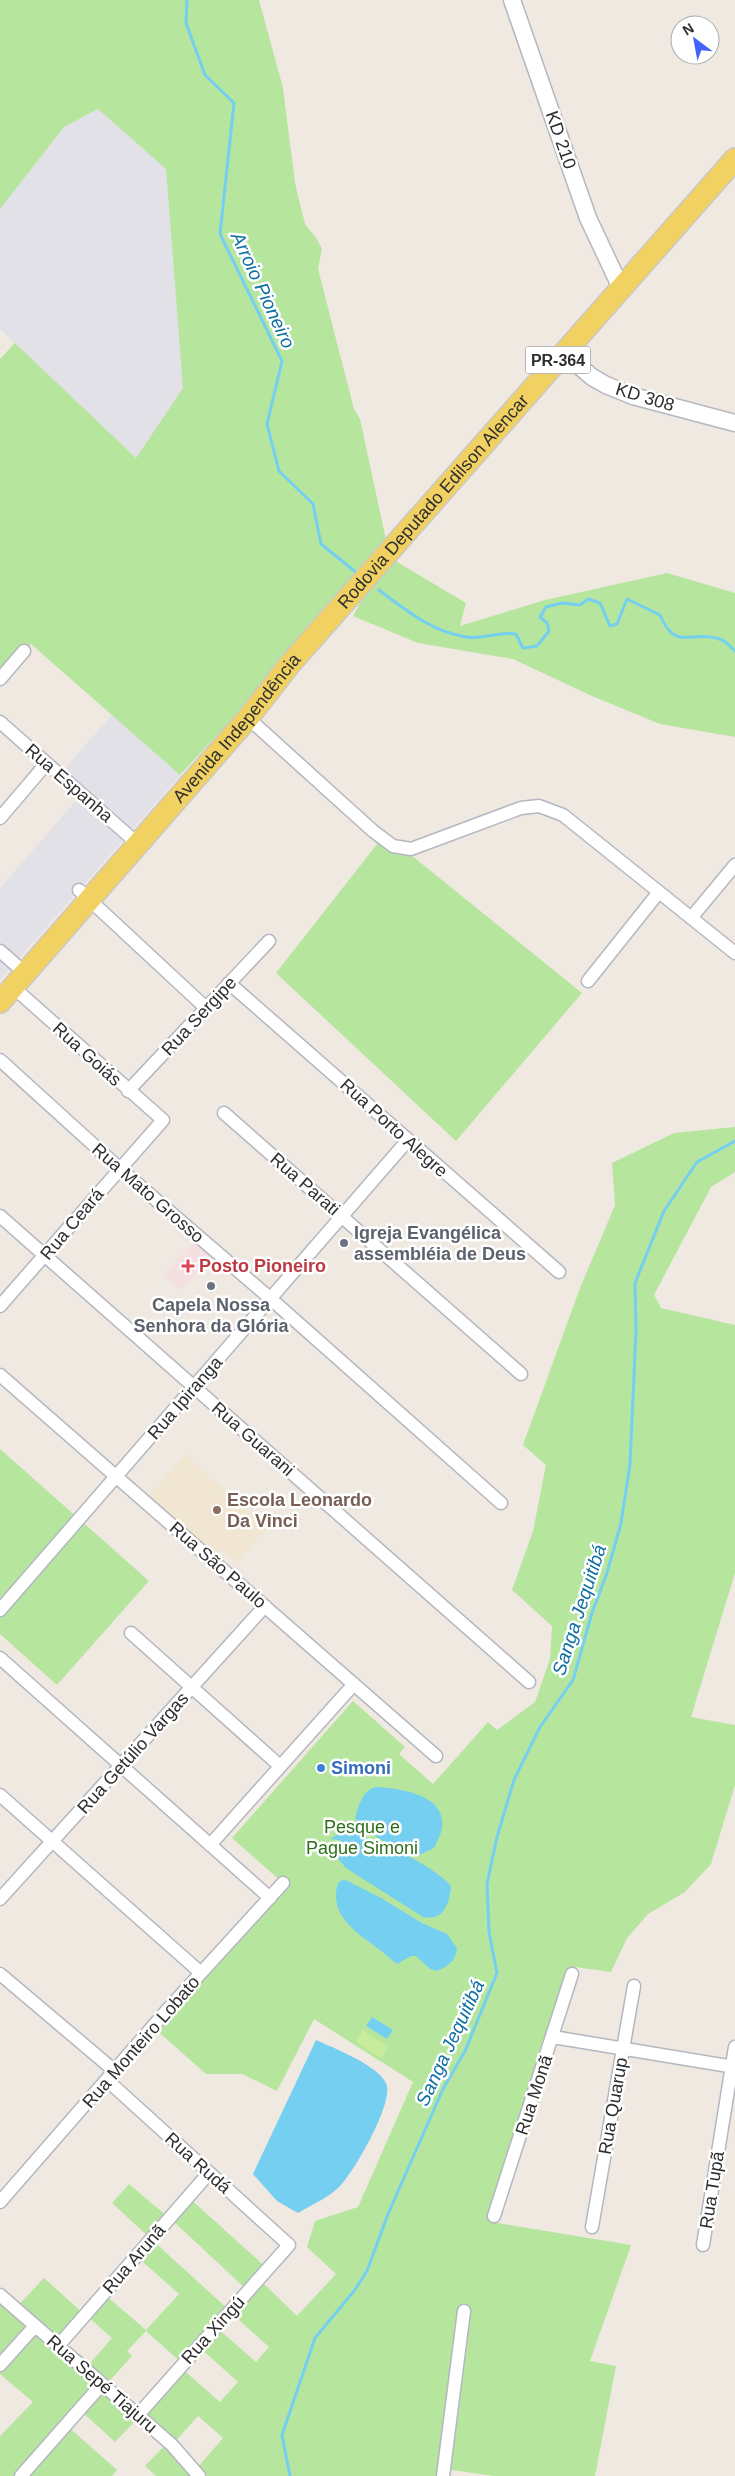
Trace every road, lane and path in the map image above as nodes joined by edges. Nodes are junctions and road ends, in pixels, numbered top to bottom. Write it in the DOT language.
graph roads {
  1 [pos="512,0"];
  2 [pos="735,160"];
  3 [pos="618,282"];
  4 [pos="564,353"];
  5 [pos="735,423"];
  6 [pos="24,652"];
  7 [pos="290,664"];
  8 [pos="0,679"];
  9 [pos="248,718"];
  10 [pos="0,722"];
  11 [pos="46,764"];
  12 [pos="155,814"];
  13 [pos="0,818"];
  14 [pos="133,839"];
  15 [pos="735,865"];
  16 [pos="659,892"];
  17 [pos="84,895"];
  18 [pos="691,918"];
  19 [pos="269,941"];
  20 [pos="735,952"];
  21 [pos="9,976"];
  22 [pos="588,981"];
  23 [pos="230,983"];
  24 [pos="206,1008"];
  25 [pos="0,1060"];
  26 [pos="128,1091"];
  27 [pos="224,1113"];
  28 [pos="163,1120"];
  29 [pos="408,1140"];
  30 [pos="119,1168"];
  31 [pos="0,1216"];
  32 [pos="342,1216"];
  33 [pos="44,1257"];
  34 [pos="559,1272"];
  35 [pos="271,1299"];
  36 [pos="0,1306"];
  37 [pos="521,1374"];
  38 [pos="0,1375"];
  39 [pos="194,1388"];
  40 [pos="117,1477"];
  41 [pos="501,1503"];
  42 [pos="265,1606"];
  43 [pos="0,1610"];
  44 [pos="131,1633"];
  45 [pos="0,1658"];
  46 [pos="529,1682"];
  47 [pos="354,1684"];
  48 [pos="192,1687"];
  49 [pos="436,1756"];
  50 [pos="121,1766"];
  51 [pos="280,1766"];
  52 [pos="0,1795"];
  53 [pos="53,1842"];
  54 [pos="210,1845"];
  55 [pos="283,1883"];
  56 [pos="270,1898"];
  57 [pos="0,1899"];
  58 [pos="201,1973"];
  59 [pos="0,1974"];
  60 [pos="572,1974"];
  61 [pos="634,1986"];
  62 [pos="553,2037"];
  63 [pos="735,2047"];
  64 [pos="623,2049"];
  65 [pos="733,2067"];
  66 [pos="112,2077"];
  67 [pos="209,2172"];
  68 [pos="1,2198"];
  69 [pos="494,2216"];
  70 [pos="592,2226"];
  71 [pos="289,2245"];
  72 [pos="703,2245"];
  73 [pos="0,2295"];
  74 [pos="464,2311"];
  75 [pos="35,2326"];
  76 [pos="58,2346"];
  77 [pos="0,2365"];
  78 [pos="102,2384"];
  79 [pos="138,2415"];
  80 [pos="21,2476"];
  81 [pos="199,2476"];
  82 [pos="443,2476"];
  1 -- 3 [label="street, KD 210 / KD 210"];
  2 -- 3 [label="main road, Rodovia Deputado Edilson Alencar / PR-364"];
  3 -- 4 [label="main road, Rodovia Deputado Edilson Alencar / PR-364"];
  4 -- 5 [label="street, KD 308 / KD 308"];
  4 -- 7 [label="main road, Rodovia Deputado Edilson Alencar / PR-364"];
  6 -- 8 [label="street"];
  7 -- 9 [label="main road, Avenida Independência"];
  7 -- 12 [label="main road, Avenida Independência"];
  9 -- 12 [label="main road, Avenida Independência"];
  9 -- 16 [label="street"];
  10 -- 11 [label="street, Rua Espanha"];
  11 -- 13 [label="street"];
  11 -- 14 [label="street, Rua Espanha"];
  12 -- 14 [label="main road, Avenida Independência"];
  14 -- 17 [label="main road, Avenida Independência"];
  15 -- 18 [label="street"];
  16 -- 18 [label="street"];
  16 -- 22 [label="street"];
  17 -- 21 [label="main road, Avenida Independência"];
  17 -- 24 [label="street"];
  18 -- 20 [label="street"];
  19 -- 23 [label="street, Rua Sergipe"];
  21 -- 26 [label="street, Rua Goiás"];
  23 -- 24 [label="street, Rua Sergipe"];
  23 -- 29 [label="street, Rua Porto Alegre"];
  24 -- 26 [label="street, Rua Sergipe"];
  25 -- 30 [label="street, Rua Mato Grosso"];
  26 -- 28 [label="street, Rua Goiás"];
  27 -- 32 [label="street, Rua Parati"];
  28 -- 30 [label="street, Rua Ceará"];
  29 -- 32 [label="street, Rua Ipiranga"];
  29 -- 34 [label="street, Rua Porto Alegre"];
  30 -- 33 [label="street, Rua Ceará"];
  30 -- 35 [label="street, Rua Mato Grosso"];
  31 -- 33 [label="street, Rua Guarani"];
  32 -- 35 [label="street, Rua Ipiranga"];
  32 -- 37 [label="street, Rua Parati"];
  33 -- 36 [label="street, Rua Ceará"];
  33 -- 39 [label="street, Rua Guarani"];
  35 -- 39 [label="street, Rua Ipiranga"];
  35 -- 41 [label="street, Rua Mato Grosso"];
  38 -- 40 [label="street, Rua São Paulo"];
  39 -- 40 [label="street, Rua Ipiranga"];
  39 -- 46 [label="street, Rua Guarani"];
  40 -- 42 [label="street, Rua São Paulo"];
  40 -- 43 [label="street, Rua Ipiranga"];
  42 -- 47 [label="street, Rua São Paulo"];
  42 -- 48 [label="street, Rua Getúlio Vargas"];
  44 -- 48 [label="street"];
  45 -- 50 [label="street"];
  47 -- 49 [label="street, Rua São Paulo"];
  47 -- 51 [label="street"];
  48 -- 50 [label="street, Rua Getúlio Vargas"];
  48 -- 51 [label="street"];
  50 -- 53 [label="street, Rua Getúlio Vargas"];
  50 -- 54 [label="street"];
  51 -- 54 [label="street"];
  52 -- 53 [label="street"];
  53 -- 57 [label="street, Rua Getúlio Vargas"];
  53 -- 58 [label="street"];
  54 -- 56 [label="street"];
  55 -- 56 [label="street, Rua Monteiro Lobato"];
  56 -- 58 [label="street, Rua Monteiro Lobato"];
  58 -- 66 [label="street, Rua Monteiro Lobato"];
  59 -- 66 [label="street, Rua Rudá"];
  60 -- 62 [label="street, Rua Monã"];
  61 -- 64 [label="street, Rua Quarup"];
  62 -- 64 [label="street"];
  62 -- 69 [label="street, Rua Monã"];
  63 -- 65 [label="street, Rua Tupã"];
  64 -- 65 [label="street"];
  64 -- 70 [label="street, Rua Quarup"];
  65 -- 72 [label="street, Rua Tupã"];
  66 -- 67 [label="street, Rua Rudá"];
  66 -- 68 [label="street, Rua Monteiro Lobato"];
  67 -- 71 [label="street, Rua Rudá"];
  67 -- 76 [label="street, Rua Arunã"];
  71 -- 79 [label="street, Rua Xingú"];
  73 -- 75 [label="street, Rua Sepé Tiajuru"];
  74 -- 82 [label="street"];
  75 -- 76 [label="street, Rua Sepé Tiajuru"];
  75 -- 77 [label="street"];
  76 -- 78 [label="street, Rua Sepé Tiajuru"];
  78 -- 79 [label="street, Rua Sepé Tiajuru"];
  78 -- 80 [label="street"];
  79 -- 81 [label="street, Rua Sepé Tiajuru"];
}
